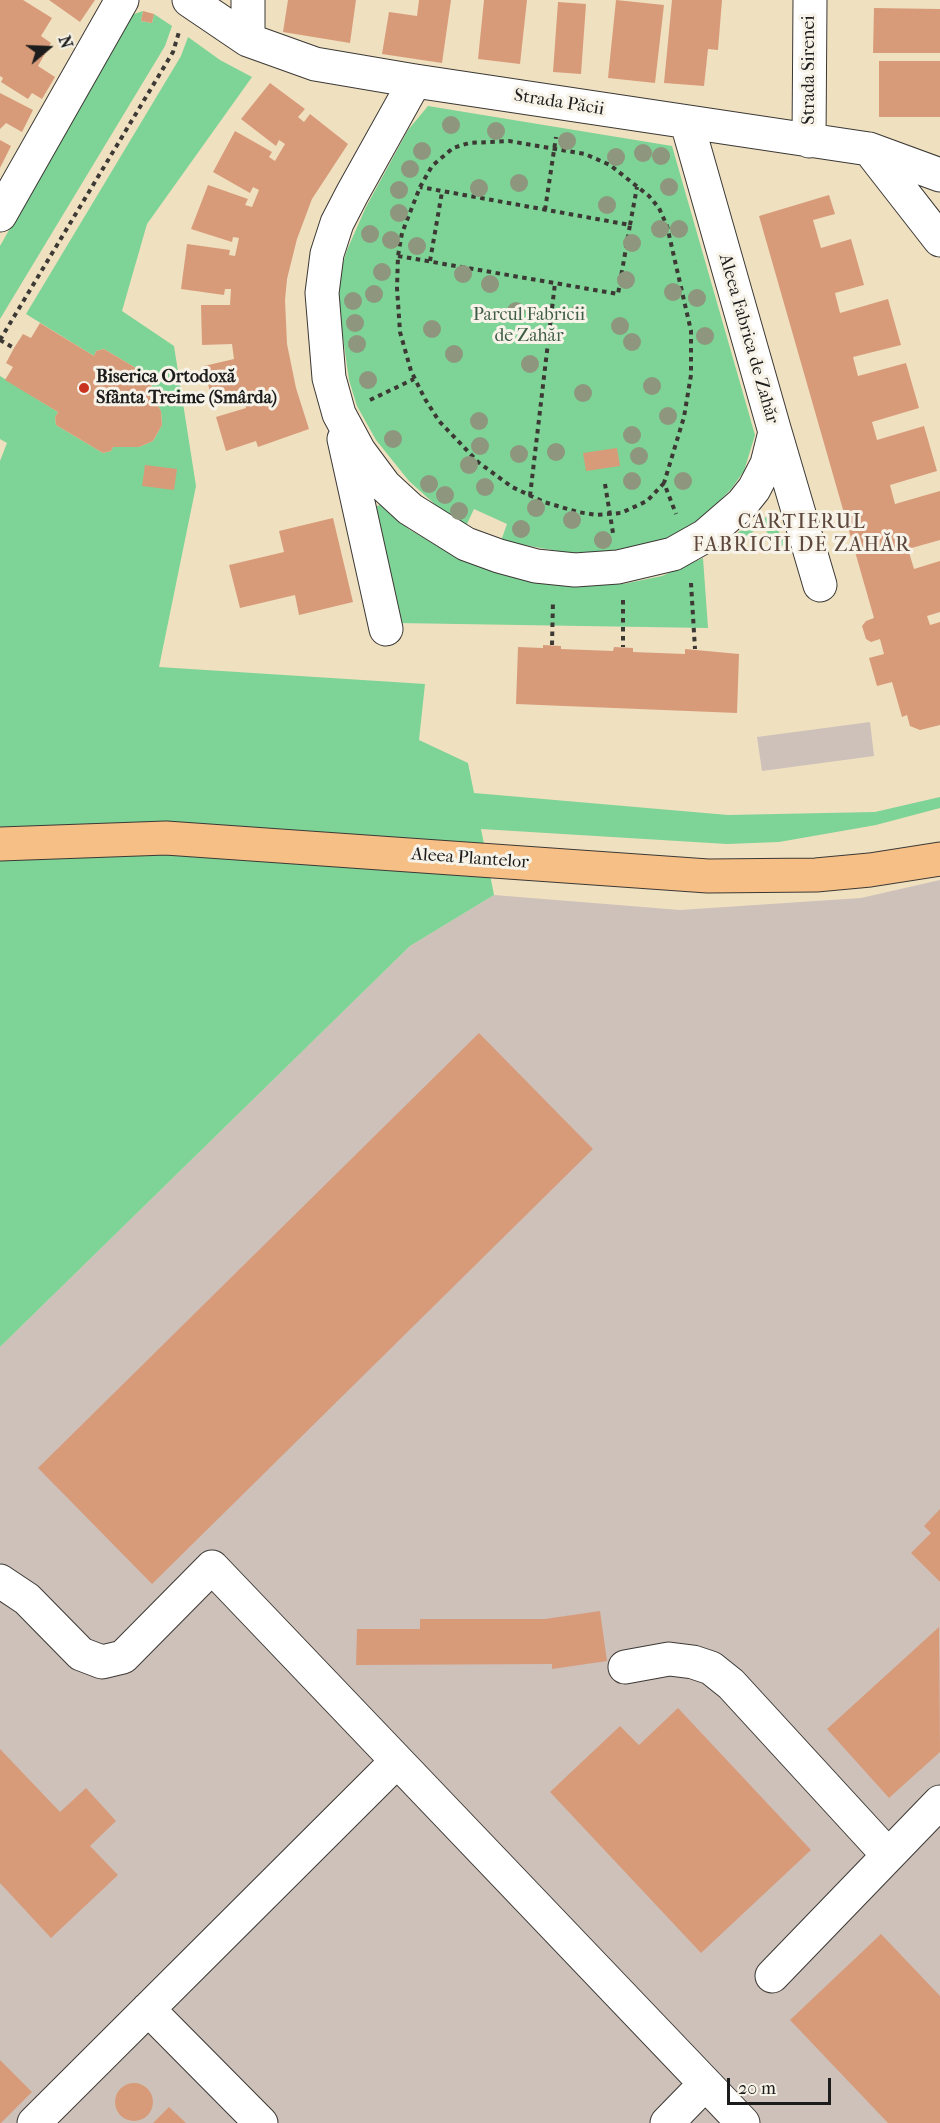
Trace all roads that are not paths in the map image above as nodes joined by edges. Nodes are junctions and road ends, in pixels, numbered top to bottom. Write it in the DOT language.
graph roads {
  1 [pos="122,0"];
  2 [pos="248,0"];
  3 [pos="810,0"];
  4 [pos="191,1"];
  5 [pos="248,40"];
  6 [pos="415,81"];
  7 [pos="687,123"];
  8 [pos="809,141"];
  9 [pos="869,149"];
  10 [pos="940,150"];
  11 [pos="940,176"];
  12 [pos="0,215"];
  13 [pos="940,240"];
  14 [pos="352,408"];
  15 [pos="775,432"];
  16 [pos="820,585"];
  17 [pos="386,629"];
  18 [pos="0,844"];
  19 [pos="940,859"];
  20 [pos="0,1581"];
  21 [pos="625,1667"];
  22 [pos="397,1761"];
  23 [pos="940,1802"];
  24 [pos="888,1856"];
  25 [pos="772,1976"];
  26 [pos="148,2009"];
  27 [pos="705,2084"];
  28 [pos="34,2123"];
  29 [pos="261,2123"];
  30 [pos="667,2123"];
  31 [pos="743,2123"];
  1 -- 12 [label="street"];
  2 -- 5 [label="street"];
  3 -- 8 [label="street, Strada Sirenei"];
  4 -- 5 [label="street, Strada Păcii"];
  5 -- 6 [label="street, Strada Păcii"];
  6 -- 7 [label="street, Strada Păcii"];
  6 -- 14 [label="street, Aleea Fabrica de Zahăr"];
  7 -- 8 [label="street, Strada Păcii"];
  7 -- 15 [label="street, Aleea Fabrica de Zahăr"];
  8 -- 9 [label="street, Strada Păcii"];
  9 -- 10 [label="street"];
  9 -- 11 [label="street, Strada Păcii"];
  9 -- 13 [label="street"];
  14 -- 15 [label="street, Aleea Fabrica de Zahăr"];
  14 -- 17 [label="street"];
  15 -- 16 [label="street"];
  18 -- 19 [label="main road, Aleea Plantelor"];
  20 -- 22 [label="street"];
  21 -- 24 [label="street"];
  22 -- 26 [label="street"];
  22 -- 27 [label="street"];
  23 -- 24 [label="street"];
  24 -- 25 [label="street"];
  26 -- 28 [label="street"];
  26 -- 29 [label="street"];
  27 -- 30 [label="street"];
  27 -- 31 [label="street"];
}
